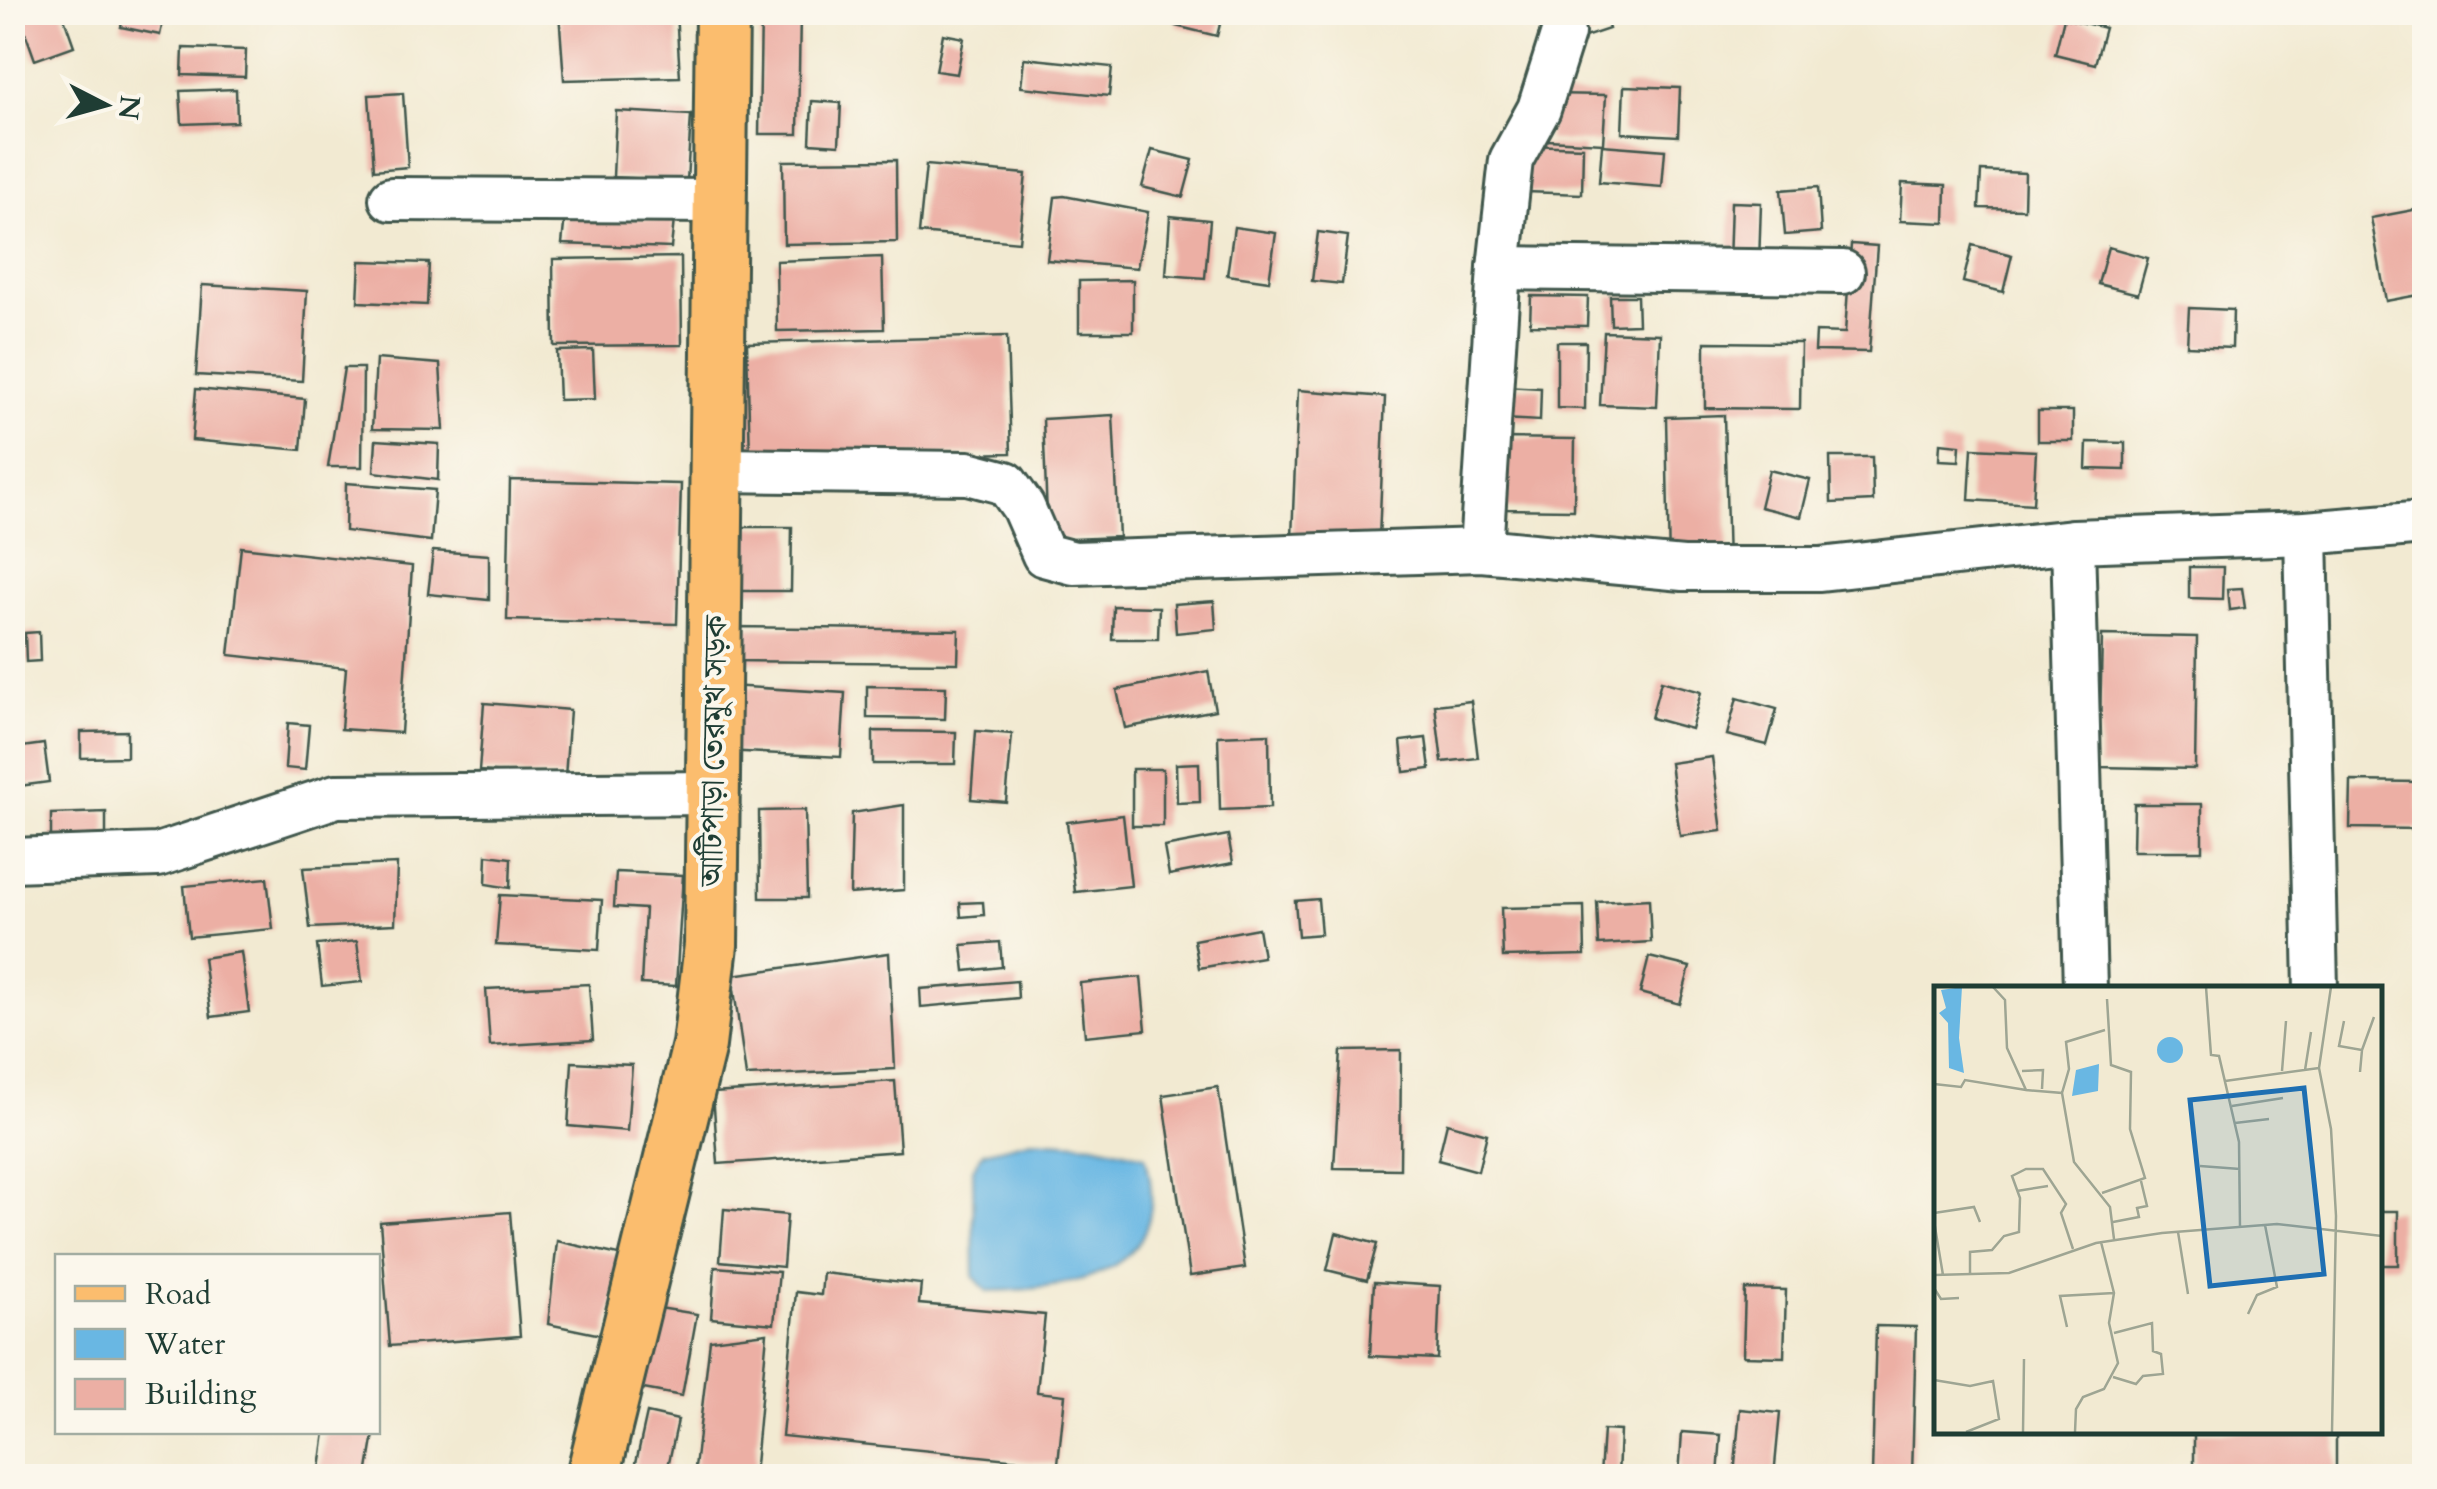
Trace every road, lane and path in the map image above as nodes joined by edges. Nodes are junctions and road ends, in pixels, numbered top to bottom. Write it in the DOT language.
graph roads {
  1 [pos="722,12"];
  2 [pos="1563,33"];
  3 [pos="391,199"];
  4 [pos="719,201"];
  5 [pos="1499,268"];
  6 [pos="1843,272"];
  7 [pos="718,470"];
  8 [pos="2424,523"];
  9 [pos="2306,533"];
  10 [pos="2074,541"];
  11 [pos="1482,550"];
  12 [pos="712,793"];
  13 [pos="12,860"];
  14 [pos="2084,986"];
  15 [pos="2316,986"];
  16 [pos="593,1476"];
  1 -- 4 [label="main road, আটিপাড়া তেরমুখ সড়ক"];
  2 -- 5 [label="street"];
  3 -- 4 [label="street"];
  4 -- 7 [label="main road, আটিপাড়া তেরমুখ সড়ক"];
  5 -- 6 [label="street"];
  5 -- 11 [label="street"];
  7 -- 11 [label="street"];
  7 -- 12 [label="main road, আটিপাড়া তেরমুখ সড়ক"];
  8 -- 9 [label="street"];
  9 -- 10 [label="street"];
  9 -- 15 [label="street"];
  10 -- 11 [label="street"];
  10 -- 14 [label="street"];
  12 -- 13 [label="street"];
  12 -- 16 [label="main road, আটিপাড়া তেরমুখ সড়ক"];
}
